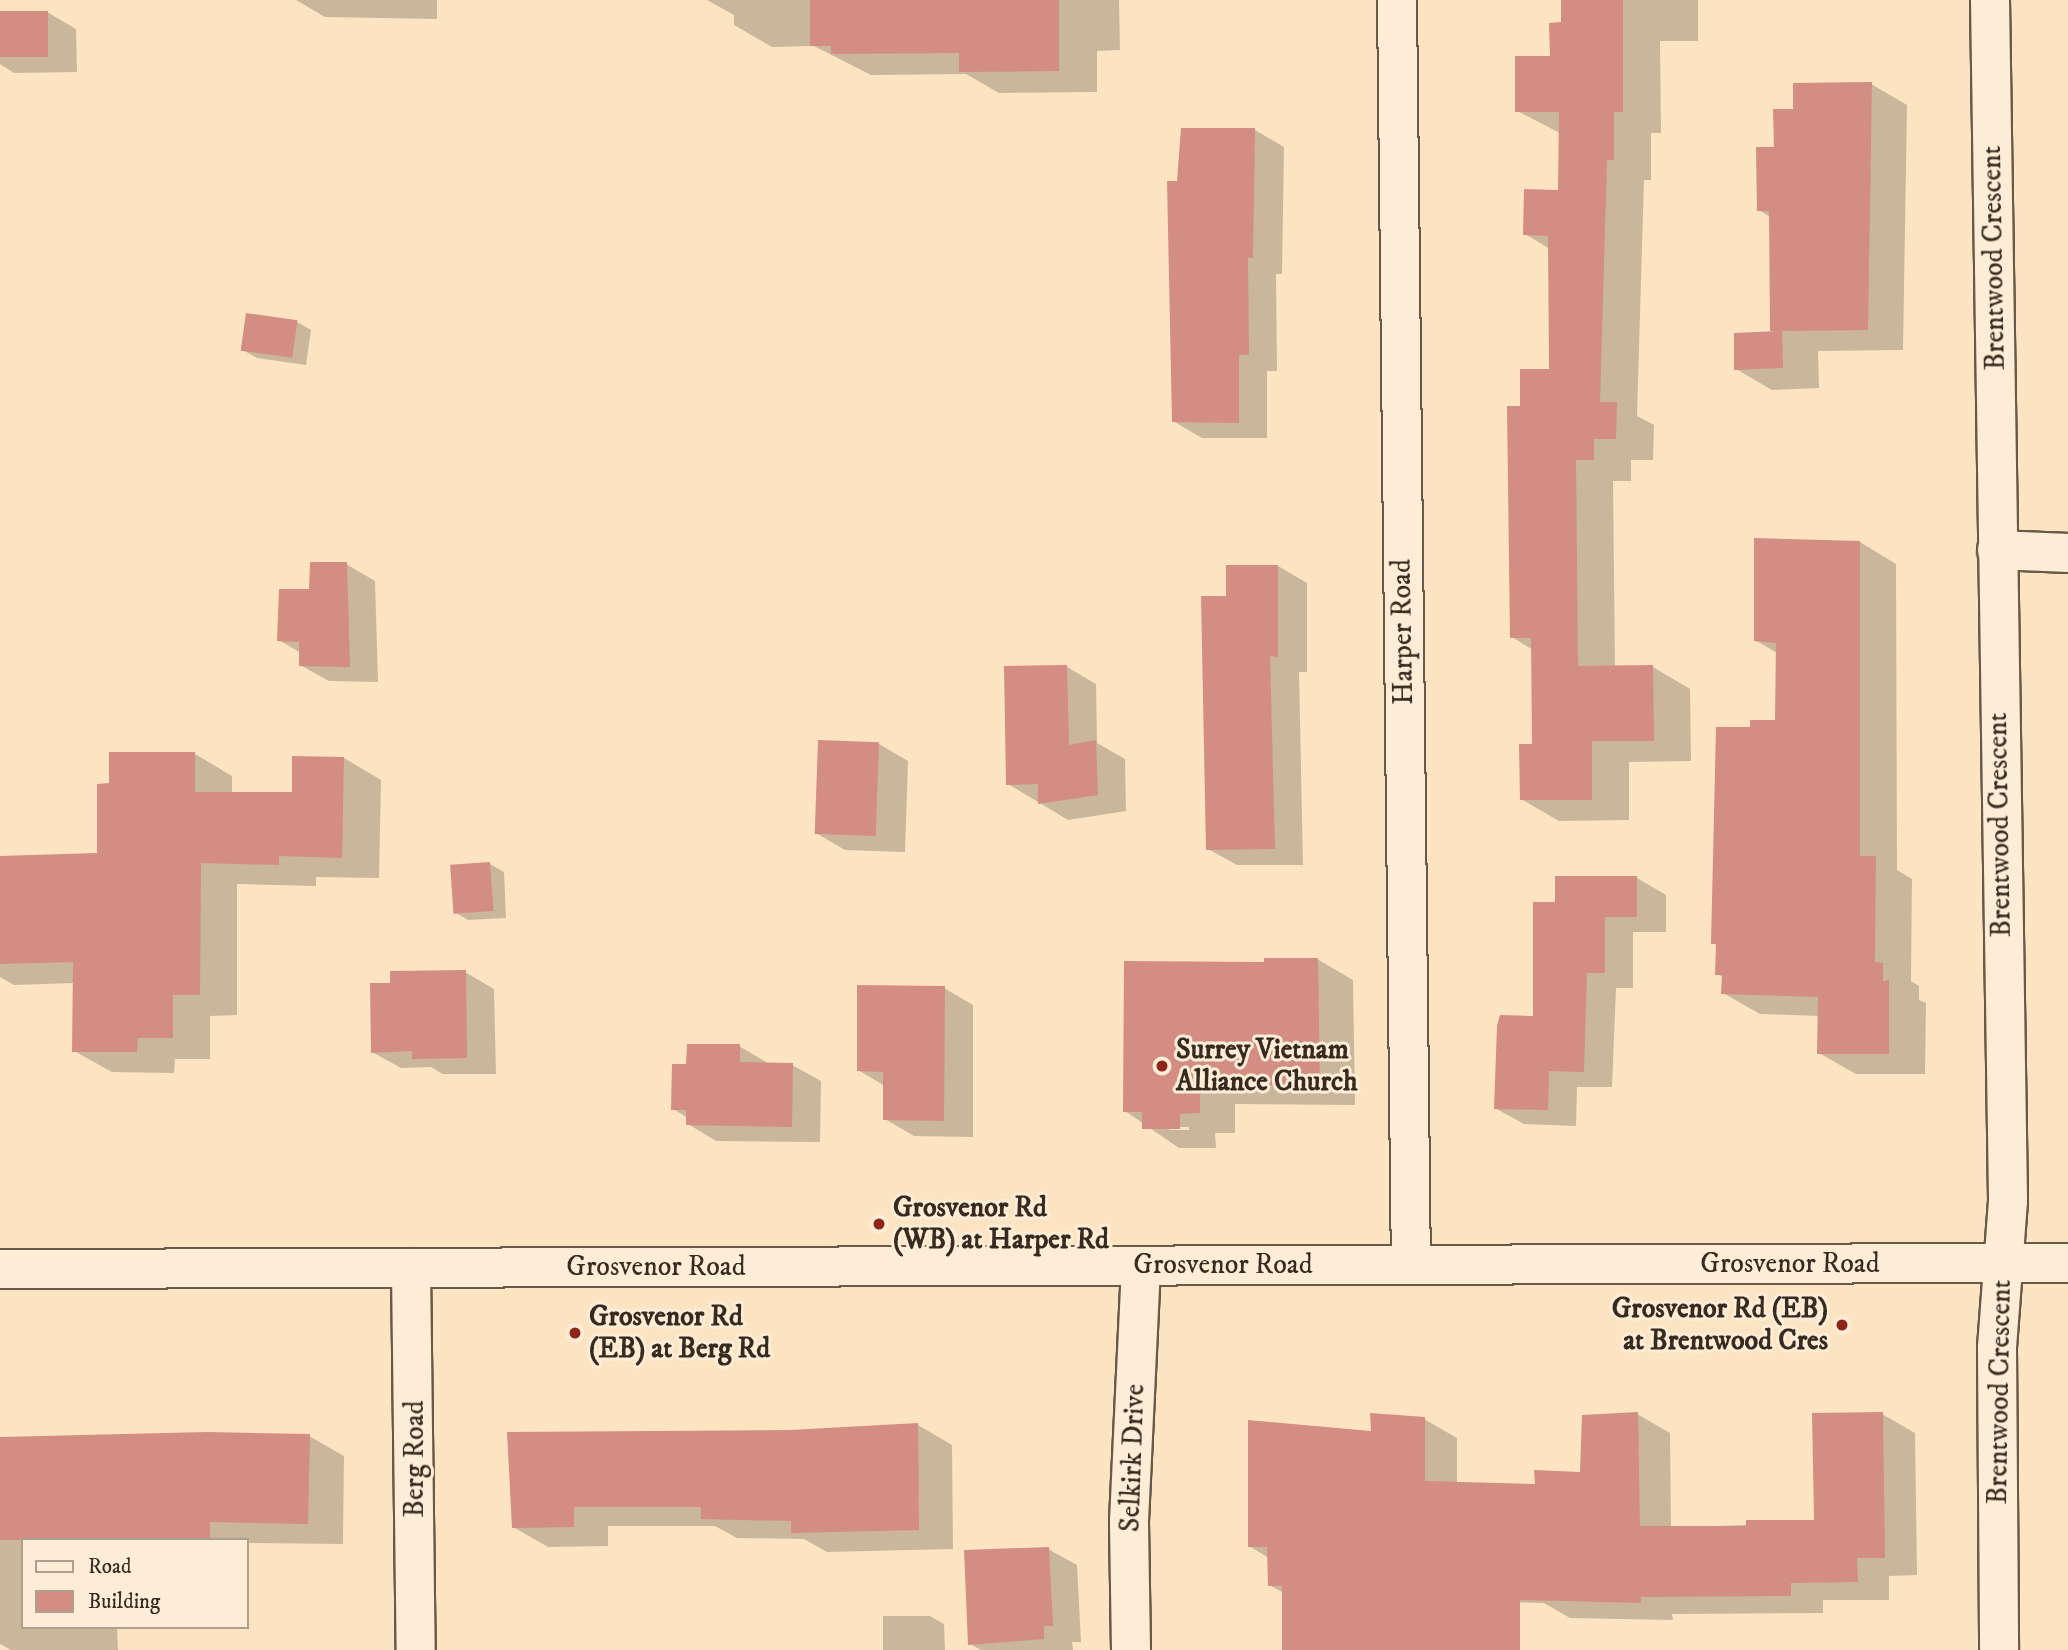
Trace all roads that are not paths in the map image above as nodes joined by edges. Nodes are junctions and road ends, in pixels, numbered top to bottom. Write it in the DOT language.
graph roads {
  1 [pos="1397,0"];
  2 [pos="1990,0"];
  3 [pos="1997,550"];
  4 [pos="2068,553"];
  5 [pos="2002,1263"];
  6 [pos="2068,1263"];
  7 [pos="1411,1265"];
  8 [pos="1141,1266"];
  9 [pos="411,1268"];
  10 [pos="0,1269"];
  11 [pos="416,1650"];
  12 [pos="1131,1650"];
  13 [pos="1999,1650"];
  1 -- 7 [label="street, Harper Road"];
  2 -- 3 [label="street, Brentwood Crescent"];
  3 -- 4 [label="street"];
  3 -- 5 [label="street, Brentwood Crescent"];
  5 -- 6 [label="street, Grosvenor Road"];
  5 -- 7 [label="street, Grosvenor Road"];
  5 -- 13 [label="street, Brentwood Crescent"];
  7 -- 8 [label="street, Grosvenor Road"];
  8 -- 9 [label="street, Grosvenor Road"];
  8 -- 12 [label="street, Selkirk Drive"];
  9 -- 10 [label="street, Grosvenor Road"];
  9 -- 11 [label="street, Berg Road"];
}
